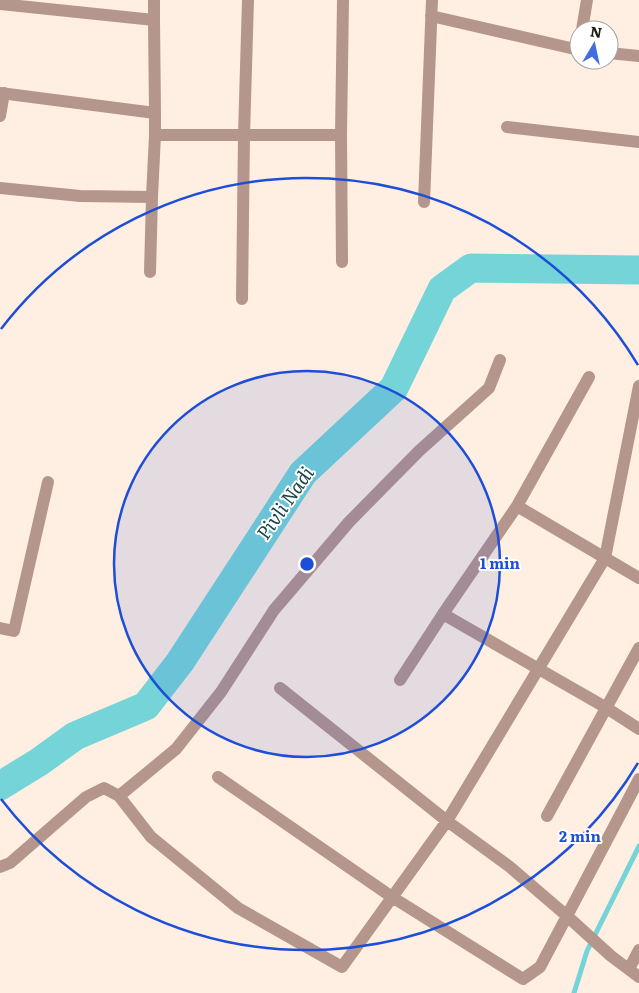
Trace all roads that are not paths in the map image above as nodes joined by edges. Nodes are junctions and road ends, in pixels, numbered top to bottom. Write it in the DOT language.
graph roads {
  1 [pos="154,0"];
  2 [pos="248,0"];
  3 [pos="343,0"];
  4 [pos="432,0"];
  5 [pos="587,0"];
  6 [pos="0,4"];
  7 [pos="431,16"];
  8 [pos="154,20"];
  9 [pos="584,20"];
  10 [pos="569,47"];
  11 [pos="619,54"];
  12 [pos="639,56"];
  13 [pos="2,93"];
  14 [pos="155,113"];
  15 [pos="0,116"];
  16 [pos="507,126"];
  17 [pos="156,135"];
  18 [pos="244,135"];
  19 [pos="341,135"];
  20 [pos="639,142"];
  21 [pos="0,188"];
  22 [pos="152,197"];
  23 [pos="424,202"];
  24 [pos="342,262"];
  25 [pos="150,272"];
  26 [pos="242,299"];
  27 [pos="500,360"];
  28 [pos="589,376"];
  29 [pos="639,386"];
  30 [pos="48,482"];
  31 [pos="516,506"];
  32 [pos="605,558"];
  33 [pos="639,578"];
  34 [pos="443,614"];
  35 [pos="0,628"];
  36 [pos="639,648"];
  37 [pos="538,669"];
  38 [pos="400,680"];
  39 [pos="280,688"];
  40 [pos="605,707"];
  41 [pos="639,729"];
  42 [pos="218,777"];
  43 [pos="639,779"];
  44 [pos="120,796"];
  45 [pos="547,816"];
  46 [pos="447,821"];
  47 [pos="0,866"];
  48 [pos="392,897"];
  49 [pos="567,916"];
  50 [pos="639,950"];
  51 [pos="634,973"];
  1 -- 8 [label="street"];
  2 -- 18 [label="street"];
  3 -- 19 [label="street"];
  4 -- 7 [label="street"];
  5 -- 9 [label="street"];
  6 -- 8 [label="street"];
  7 -- 10 [label="street"];
  7 -- 23 [label="street"];
  8 -- 14 [label="street"];
  11 -- 12 [label="street"];
  13 -- 14 [label="street"];
  13 -- 15 [label="street"];
  14 -- 17 [label="street"];
  16 -- 20 [label="street"];
  17 -- 18 [label="street"];
  17 -- 22 [label="street"];
  18 -- 19 [label="street"];
  18 -- 26 [label="street"];
  19 -- 24 [label="street"];
  21 -- 22 [label="street"];
  22 -- 25 [label="street"];
  27 -- 44 [label="street"];
  28 -- 31 [label="street"];
  29 -- 32 [label="street"];
  30 -- 35 [label="street"];
  31 -- 32 [label="street"];
  31 -- 34 [label="street"];
  32 -- 33 [label="street"];
  32 -- 37 [label="street"];
  34 -- 37 [label="street"];
  34 -- 38 [label="street"];
  36 -- 40 [label="street"];
  37 -- 40 [label="street"];
  37 -- 46 [label="street"];
  39 -- 46 [label="street"];
  40 -- 41 [label="street"];
  40 -- 45 [label="street"];
  42 -- 48 [label="street"];
  43 -- 49 [label="street"];
  44 -- 47 [label="street"];
  44 -- 48 [label="street"];
  46 -- 48 [label="street"];
  46 -- 49 [label="street"];
  48 -- 49 [label="street"];
  49 -- 51 [label="street"];
  50 -- 51 [label="street"];
}
